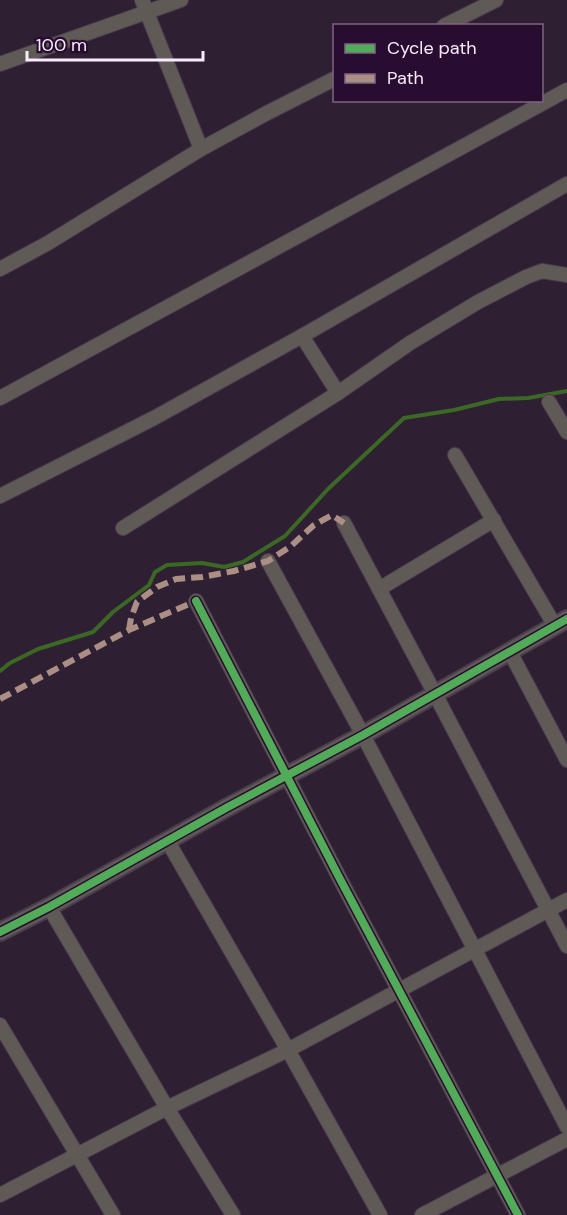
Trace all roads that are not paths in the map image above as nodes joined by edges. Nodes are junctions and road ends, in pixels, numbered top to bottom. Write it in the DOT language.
graph roads {
  1 [pos="181,0"];
  2 [pos="496,0"];
  3 [pos="145,6"];
  4 [pos="448,24"];
  5 [pos="0,64"];
  6 [pos="333,80"];
  7 [pos="567,90"];
  8 [pos="201,149"];
  9 [pos="567,184"];
  10 [pos="0,269"];
  11 [pos="567,275"];
  12 [pos="302,336"];
  13 [pos="338,393"];
  14 [pos="0,398"];
  15 [pos="549,402"];
  16 [pos="567,432"];
  17 [pos="455,455"];
  18 [pos="0,496"];
  19 [pos="494,520"];
  20 [pos="344,523"];
  21 [pos="123,528"];
  22 [pos="268,561"];
  23 [pos="379,588"];
  24 [pos="196,601"];
  25 [pos="561,623"];
  26 [pos="510,652"];
  27 [pos="435,694"];
  28 [pos="363,735"];
  29 [pos="567,760"];
  30 [pos="287,776"];
  31 [pos="167,840"];
  32 [pos="567,900"];
  33 [pos="49,907"];
  34 [pos="548,910"];
  35 [pos="0,932"];
  36 [pos="567,946"];
  37 [pos="475,949"];
  38 [pos="399,990"];
  39 [pos="0,1025"];
  40 [pos="288,1050"];
  41 [pos="167,1108"];
  42 [pos="567,1127"];
  43 [pos="567,1139"];
  44 [pos="77,1154"];
  45 [pos="498,1176"];
  46 [pos="0,1195"];
  47 [pos="113,1215"];
  48 [pos="233,1215"];
  49 [pos="380,1215"];
  50 [pos="422,1215"];
  51 [pos="519,1215"];
  1 -- 3 [label="street"];
  2 -- 4 [label="street"];
  3 -- 5 [label="street"];
  3 -- 8 [label="street"];
  6 -- 8 [label="street"];
  7 -- 14 [label="street"];
  8 -- 10 [label="street"];
  9 -- 12 [label="street"];
  11 -- 13 [label="street"];
  12 -- 13 [label="street"];
  12 -- 18 [label="street"];
  13 -- 21 [label="street"];
  15 -- 16 [label="street"];
  17 -- 19 [label="street"];
  19 -- 23 [label="street"];
  19 -- 25 [label="street"];
  20 -- 23 [label="street"];
  22 -- 28 [label="street"];
  23 -- 27 [label="street"];
  24 -- 30 [label="street"];
  25 -- 26 [label="street"];
  26 -- 27 [label="street"];
  26 -- 29 [label="street"];
  27 -- 28 [label="street"];
  27 -- 34 [label="street"];
  28 -- 30 [label="street"];
  28 -- 37 [label="street"];
  30 -- 31 [label="street"];
  30 -- 38 [label="street"];
  31 -- 33 [label="street"];
  31 -- 40 [label="street"];
  32 -- 34 [label="street"];
  33 -- 35 [label="street"];
  33 -- 41 [label="street"];
  34 -- 36 [label="street"];
  34 -- 37 [label="street"];
  37 -- 38 [label="street"];
  37 -- 42 [label="street"];
  38 -- 40 [label="street"];
  38 -- 45 [label="street"];
  39 -- 44 [label="street"];
  40 -- 41 [label="street"];
  40 -- 49 [label="street"];
  41 -- 44 [label="street"];
  41 -- 48 [label="street"];
  43 -- 45 [label="street"];
  44 -- 46 [label="street"];
  44 -- 47 [label="street"];
  45 -- 50 [label="street"];
  45 -- 51 [label="street"];
}
